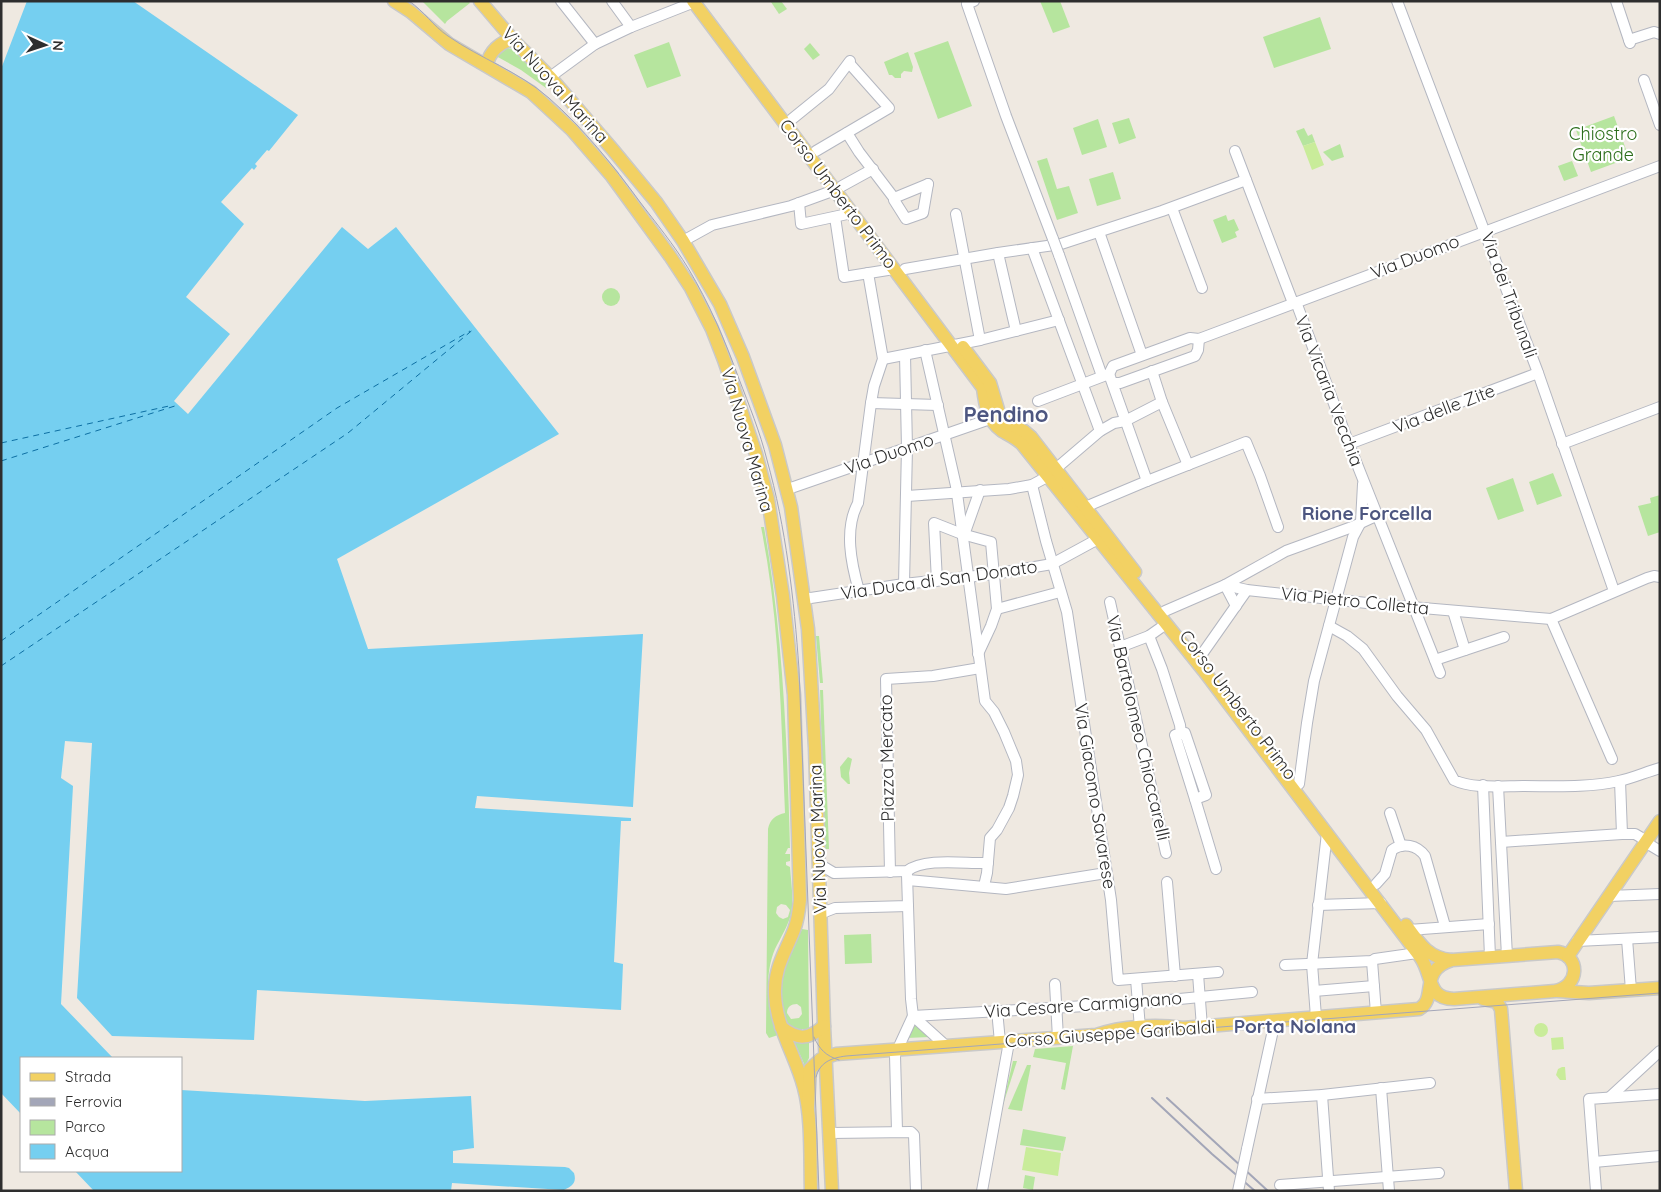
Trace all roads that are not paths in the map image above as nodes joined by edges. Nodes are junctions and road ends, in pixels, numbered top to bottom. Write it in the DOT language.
graph roads {
  1 [pos="480,1"];
  2 [pos="561,1"];
  3 [pos="612,1"];
  4 [pos="1397,1"];
  5 [pos="1616,1"];
  6 [pos="697,2"];
  7 [pos="400,3"];
  8 [pos="971,3"];
  9 [pos="631,27"];
  10 [pos="1660,34"];
  11 [pos="513,39"];
  12 [pos="595,44"];
  13 [pos="487,65"];
  14 [pos="550,77"];
  15 [pos="1644,80"];
  16 [pos="792,119"];
  17 [pos="1660,125"];
  18 [pos="847,132"];
  19 [pos="816,151"];
  20 [pos="1235,151"];
  21 [pos="1660,166"];
  22 [pos="873,169"];
  23 [pos="1246,180"];
  24 [pos="838,188"];
  25 [pos="894,198"];
  26 [pos="799,204"];
  27 [pos="1167,210"];
  28 [pos="852,213"];
  29 [pos="956,214"];
  30 [pos="835,218"];
  31 [pos="1485,230"];
  32 [pos="1098,232"];
  33 [pos="683,240"];
  34 [pos="1056,246"];
  35 [pos="1032,248"];
  36 [pos="998,253"];
  37 [pos="965,259"];
  38 [pos="900,269"];
  39 [pos="868,273"];
  40 [pos="1202,288"];
  41 [pos="1294,302"];
  42 [pos="1059,320"];
  43 [pos="1016,331"];
  44 [pos="1199,339"];
  45 [pos="980,340"];
  46 [pos="956,343"];
  47 [pos="925,350"];
  48 [pos="905,355"];
  49 [pos="1142,356"];
  50 [pos="883,359"];
  51 [pos="1152,371"];
  52 [pos="1538,373"];
  53 [pos="1108,378"];
  54 [pos="1082,384"];
  55 [pos="987,385"];
  56 [pos="1038,401"];
  57 [pos="870,402"];
  58 [pos="1162,402"];
  59 [pos="906,405"];
  60 [pos="938,405"];
  61 [pos="1660,407"];
  62 [pos="990,419"];
  63 [pos="1125,421"];
  64 [pos="1100,432"];
  65 [pos="944,435"];
  66 [pos="1027,440"];
  67 [pos="1349,444"];
  68 [pos="1562,444"];
  69 [pos="907,448"];
  70 [pos="863,463"];
  71 [pos="1188,465"];
  72 [pos="1052,472"];
  73 [pos="1364,480"];
  74 [pos="1147,481"];
  75 [pos="1032,485"];
  76 [pos="788,489"];
  77 [pos="982,490"];
  78 [pos="957,492"];
  79 [pos="907,496"];
  80 [pos="1085,507"];
  81 [pos="1378,515"];
  82 [pos="1361,522"];
  83 [pos="1278,527"];
  84 [pos="963,534"];
  85 [pos="1098,539"];
  86 [pos="1052,564"];
  87 [pos="994,574"];
  88 [pos="1657,576"];
  89 [pos="968,577"];
  90 [pos="937,581"];
  91 [pos="904,584"];
  92 [pos="1225,585"];
  93 [pos="1246,590"];
  94 [pos="859,591"];
  95 [pos="1614,591"];
  96 [pos="1060,592"];
  97 [pos="804,599"];
  98 [pos="1336,599"];
  99 [pos="1110,602"];
  100 [pos="1236,606"];
  101 [pos="1414,607"];
  102 [pos="997,609"];
  103 [pos="1453,611"];
  104 [pos="1166,617"];
  105 [pos="1551,619"];
  106 [pos="1329,626"];
  107 [pos="1149,636"];
  108 [pos="1504,637"];
  109 [pos="1120,647"];
  110 [pos="1465,650"];
  111 [pos="977,655"];
  112 [pos="1200,657"];
  113 [pos="1435,660"];
  114 [pos="980,668"];
  115 [pos="1440,673"];
  116 [pos="1612,759"];
  117 [pos="1658,769"];
  118 [pos="1620,780"];
  119 [pos="1299,784"];
  120 [pos="1483,785"];
  121 [pos="1498,786"];
  122 [pos="1390,814"];
  123 [pos="1660,821"];
  124 [pos="1327,833"];
  125 [pos="1622,834"];
  126 [pos="1646,841"];
  127 [pos="1501,842"];
  128 [pos="1401,846"];
  129 [pos="1660,851"];
  130 [pos="1166,853"];
  131 [pos="988,863"];
  132 [pos="819,864"];
  133 [pos="1216,869"];
  134 [pos="890,872"];
  135 [pos="1106,873"];
  136 [pos="907,875"];
  137 [pos="1167,882"];
  138 [pos="1376,884"];
  139 [pos="984,886"];
  140 [pos="1660,894"];
  141 [pos="1609,896"];
  142 [pos="1381,903"];
  143 [pos="1318,905"];
  144 [pos="908,906"];
  145 [pos="822,913"];
  146 [pos="1488,924"];
  147 [pos="1445,926"];
  148 [pos="1409,930"];
  149 [pos="1660,937"];
  150 [pos="1627,939"];
  151 [pos="1577,941"];
  152 [pos="1417,953"];
  153 [pos="1508,956"];
  154 [pos="1568,956"];
  155 [pos="1490,957"];
  156 [pos="1452,960"];
  157 [pos="1372,961"];
  158 [pos="1312,964"];
  159 [pos="1285,965"];
  160 [pos="1218,972"];
  161 [pos="1198,974"];
  162 [pos="1175,976"];
  163 [pos="1136,979"];
  164 [pos="1430,981"];
  165 [pos="1054,984"];
  166 [pos="1374,986"];
  167 [pos="1660,988"];
  168 [pos="1631,990"];
  169 [pos="1314,991"];
  170 [pos="1555,991"];
  171 [pos="1252,992"];
  172 [pos="1537,992"];
  173 [pos="1468,997"];
  174 [pos="1199,998"];
  175 [pos="1138,1003"];
  176 [pos="1057,1006"];
  177 [pos="997,1010"];
  178 [pos="1376,1013"];
  179 [pos="913,1016"];
  180 [pos="1316,1018"];
  181 [pos="1275,1021"];
  182 [pos="781,1027"];
  183 [pos="1202,1027"];
  184 [pos="1140,1028"];
  185 [pos="825,1031"];
  186 [pos="1058,1038"];
  187 [pos="1005,1042"];
  188 [pos="945,1045"];
  189 [pos="891,1050"];
  190 [pos="1660,1051"];
  191 [pos="846,1052"];
  192 [pos="826,1056"];
  193 [pos="1430,1083"];
  194 [pos="1381,1088"];
  195 [pos="1660,1094"];
  196 [pos="1322,1095"];
  197 [pos="1610,1097"];
  198 [pos="1258,1099"];
  199 [pos="808,1106"];
  200 [pos="897,1131"];
  201 [pos="830,1133"];
  202 [pos="1660,1156"];
  203 [pos="1594,1162"];
  204 [pos="1439,1173"];
  205 [pos="1388,1177"];
  206 [pos="1280,1185"];
  207 [pos="1329,1186"];
  208 [pos="811,1191"];
  209 [pos="832,1191"];
  210 [pos="916,1191"];
  211 [pos="982,1191"];
  212 [pos="1238,1191"];
  213 [pos="1389,1191"];
  214 [pos="1516,1191"];
  215 [pos="1523,1191"];
  216 [pos="1596,1191"];
  1 -- 11 [label="main road, Via Nuova Marina"];
  2 -- 12 [label="street"];
  3 -- 9 [label="street"];
  4 -- 31 [label="street, Via dei Tribunali"];
  5 -- 10 [label="street"];
  6 -- 9 [label="street"];
  6 -- 16 [label="main road, Corso Umberto Primo"];
  6 -- 24 [label="main road, Corso Umberto Primo"];
  7 -- 13 [label="main road, Via Nuova Marina"];
  8 -- 34 [label="street"];
  9 -- 12 [label="street"];
  11 -- 13 [label="main road"];
  11 -- 14 [label="main road, Via Nuova Marina"];
  12 -- 14 [label="street"];
  13 -- 182 [label="main road, Via Nuova Marina"];
  14 -- 33 [label="main road, Via Nuova Marina"];
  15 -- 17 [label="street"];
  16 -- 18 [label="street"];
  16 -- 19 [label="main road, Corso Umberto Primo"];
  18 -- 19 [label="street"];
  18 -- 22 [label="street"];
  19 -- 24 [label="main road, Corso Umberto Primo"];
  20 -- 23 [label="street, Via Vicaria Vecchia"];
  21 -- 31 [label="street, Via Duomo"];
  22 -- 24 [label="street"];
  22 -- 25 [label="street"];
  23 -- 27 [label="street"];
  23 -- 41 [label="street, Via Vicaria Vecchia"];
  24 -- 26 [label="street"];
  24 -- 28 [label="main road, Corso Umberto Primo"];
  24 -- 38 [label="main road, Corso Umberto Primo"];
  25 -- 25 [label="street"];
  26 -- 30 [label="street"];
  26 -- 33 [label="street"];
  27 -- 32 [label="street"];
  27 -- 40 [label="street"];
  28 -- 30 [label="street"];
  28 -- 38 [label="main road, Corso Umberto Primo"];
  29 -- 37 [label="street"];
  30 -- 39 [label="street"];
  31 -- 41 [label="street, Via Duomo"];
  31 -- 52 [label="street, Via dei Tribunali"];
  32 -- 34 [label="street"];
  32 -- 49 [label="street"];
  33 -- 76 [label="main road, Via Nuova Marina"];
  34 -- 35 [label="street"];
  34 -- 53 [label="street"];
  35 -- 36 [label="street"];
  35 -- 42 [label="street"];
  36 -- 37 [label="street"];
  36 -- 43 [label="street"];
  37 -- 38 [label="street"];
  37 -- 45 [label="street"];
  38 -- 39 [label="street"];
  38 -- 46 [label="main road, Corso Umberto Primo"];
  39 -- 50 [label="street"];
  41 -- 44 [label="street, Via Duomo"];
  41 -- 67 [label="street, Via Vicaria Vecchia"];
  42 -- 43 [label="street"];
  42 -- 54 [label="street"];
  43 -- 45 [label="street"];
  44 -- 49 [label="street, Via Duomo"];
  44 -- 51 [label="street, Via Duomo"];
  45 -- 46 [label="street"];
  46 -- 47 [label="street"];
  46 -- 55 [label="main road, Corso Umberto Primo"];
  47 -- 48 [label="street"];
  47 -- 60 [label="street"];
  48 -- 50 [label="street"];
  48 -- 59 [label="street"];
  49 -- 53 [label="street, Via Duomo"];
  50 -- 57 [label="street"];
  51 -- 53 [label="street, Via Duomo"];
  51 -- 58 [label="street"];
  52 -- 67 [label="street, Via delle Zite"];
  52 -- 68 [label="street, Via dei Tribunali"];
  53 -- 54 [label="street, Via Duomo"];
  53 -- 63 [label="street"];
  54 -- 56 [label="street, Via Duomo"];
  54 -- 64 [label="street"];
  55 -- 62 [label="main road"];
  55 -- 66 [label="main road"];
  57 -- 59 [label="street"];
  57 -- 70 [label="street"];
  58 -- 63 [label="street"];
  58 -- 71 [label="street"];
  59 -- 60 [label="street"];
  59 -- 69 [label="street"];
  60 -- 65 [label="street"];
  61 -- 68 [label="street"];
  62 -- 65 [label="street, Via Duomo"];
  62 -- 66 [label="main road"];
  63 -- 64 [label="street"];
  63 -- 74 [label="street"];
  64 -- 72 [label="street"];
  65 -- 69 [label="street, Via Duomo"];
  65 -- 78 [label="street"];
  66 -- 72 [label="main road, Corso Umberto Primo"];
  67 -- 73 [label="street, Via Vicaria Vecchia"];
  68 -- 95 [label="street, Via dei Tribunali"];
  69 -- 70 [label="street, Via Duomo"];
  69 -- 79 [label="street"];
  70 -- 76 [label="street, Via Duomo"];
  70 -- 94 [label="street"];
  71 -- 74 [label="street"];
  71 -- 83 [label="street"];
  72 -- 75 [label="street"];
  72 -- 80 [label="main road, Corso Umberto Primo"];
  72 -- 85 [label="main road, Corso Umberto Primo"];
  73 -- 81 [label="street, Via Vicaria Vecchia"];
  73 -- 82 [label="street"];
  74 -- 80 [label="street"];
  75 -- 77 [label="street"];
  75 -- 86 [label="street, Via Giacomo Savarese"];
  76 -- 97 [label="main road, Via Nuova Marina"];
  77 -- 78 [label="street"];
  77 -- 84 [label="street"];
  78 -- 79 [label="street"];
  78 -- 84 [label="street"];
  79 -- 91 [label="street"];
  80 -- 104 [label="main road, Corso Umberto Primo"];
  81 -- 82 [label="street"];
  81 -- 101 [label="street, Via Vicaria Vecchia"];
  82 -- 92 [label="street"];
  82 -- 98 [label="street"];
  84 -- 87 [label="street"];
  84 -- 89 [label="street"];
  84 -- 90 [label="street"];
  85 -- 86 [label="street, Via Duca di San Donato"];
  85 -- 104 [label="main road, Corso Umberto Primo"];
  86 -- 87 [label="street, Via Duca di San Donato"];
  86 -- 96 [label="street, Via Giacomo Savarese"];
  87 -- 89 [label="street, Via Duca di San Donato"];
  87 -- 102 [label="street"];
  88 -- 95 [label="street"];
  89 -- 90 [label="street, Via Duca di San Donato"];
  89 -- 111 [label="street"];
  90 -- 91 [label="street, Via Duca di San Donato"];
  91 -- 94 [label="street, Via Duca di San Donato"];
  92 -- 93 [label="street, Via Pietro Colletta"];
  92 -- 100 [label="street"];
  92 -- 104 [label="street"];
  93 -- 98 [label="street, Via Pietro Colletta"];
  93 -- 100 [label="street"];
  94 -- 97 [label="street, Via Duca di San Donato"];
  95 -- 105 [label="street"];
  96 -- 102 [label="street"];
  96 -- 135 [label="street, Via Giacomo Savarese"];
  97 -- 132 [label="main road, Via Nuova Marina"];
  98 -- 101 [label="street, Via Pietro Colletta"];
  98 -- 106 [label="street"];
  99 -- 109 [label="street, Via Bartolomeo Chioccarelli"];
  100 -- 112 [label="street"];
  101 -- 103 [label="street, Via Pietro Colletta"];
  101 -- 113 [label="street, Via Vicaria Vecchia"];
  102 -- 111 [label="street"];
  103 -- 105 [label="street, Via Pietro Colletta"];
  103 -- 110 [label="street"];
  104 -- 107 [label="street"];
  104 -- 112 [label="main road, Corso Umberto Primo"];
  104 -- 124 [label="main road, Corso Umberto Primo"];
  105 -- 116 [label="street"];
  106 -- 119 [label="street"];
  106 -- 120 [label="street"];
  107 -- 109 [label="street"];
  107 -- 133 [label="street"];
  108 -- 110 [label="street"];
  109 -- 130 [label="street, Via Bartolomeo Chioccarelli"];
  110 -- 113 [label="street"];
  111 -- 114 [label="street"];
  112 -- 119 [label="main road, Corso Umberto Primo"];
  113 -- 115 [label="street, Via Vicaria Vecchia"];
  114 -- 131 [label="street"];
  114 -- 134 [label="street, Piazza Mercato"];
  117 -- 118 [label="street"];
  118 -- 121 [label="street"];
  118 -- 125 [label="street"];
  119 -- 138 [label="main road, Corso Umberto Primo"];
  120 -- 121 [label="street"];
  120 -- 146 [label="street"];
  121 -- 127 [label="street"];
  122 -- 128 [label="street"];
  123 -- 126 [label="main road"];
  124 -- 142 [label="main road, Corso Umberto Primo"];
  124 -- 143 [label="street"];
  125 -- 126 [label="street"];
  125 -- 127 [label="street"];
  126 -- 129 [label="street"];
  126 -- 141 [label="main road"];
  127 -- 153 [label="street"];
  128 -- 138 [label="street"];
  128 -- 147 [label="street"];
  131 -- 136 [label="street"];
  131 -- 139 [label="street"];
  132 -- 134 [label="street"];
  132 -- 145 [label="main road, Via Nuova Marina"];
  134 -- 136 [label="street"];
  135 -- 139 [label="street"];
  135 -- 163 [label="street, Via Giacomo Savarese"];
  136 -- 139 [label="street"];
  136 -- 144 [label="street"];
  137 -- 162 [label="street"];
  138 -- 148 [label="main road, Corso Umberto Primo"];
  140 -- 141 [label="street"];
  141 -- 151 [label="main road"];
  142 -- 143 [label="street"];
  142 -- 152 [label="main road, Corso Umberto Primo"];
  143 -- 158 [label="street"];
  144 -- 145 [label="street"];
  144 -- 179 [label="street"];
  145 -- 185 [label="main road, Via Nuova Marina"];
  146 -- 147 [label="street"];
  146 -- 155 [label="street"];
  147 -- 148 [label="street"];
  148 -- 156 [label="main road, Corso Umberto Primo"];
  149 -- 150 [label="street"];
  150 -- 151 [label="street"];
  150 -- 168 [label="street"];
  151 -- 154 [label="main road"];
  152 -- 157 [label="street"];
  152 -- 164 [label="main road, Corso Umberto Primo"];
  153 -- 154 [label="main road"];
  153 -- 155 [label="main road"];
  154 -- 170 [label="main road"];
  155 -- 156 [label="main road"];
  156 -- 164 [label="main road"];
  157 -- 158 [label="street"];
  157 -- 166 [label="street"];
  158 -- 159 [label="street"];
  158 -- 169 [label="street"];
  160 -- 161 [label="street"];
  161 -- 162 [label="street"];
  161 -- 174 [label="street"];
  162 -- 163 [label="street"];
  163 -- 175 [label="street"];
  164 -- 173 [label="main road"];
  164 -- 178 [label="main road"];
  165 -- 176 [label="street"];
  166 -- 169 [label="street"];
  166 -- 178 [label="street"];
  167 -- 168 [label="main road"];
  168 -- 170 [label="main road"];
  169 -- 180 [label="street"];
  170 -- 172 [label="main road"];
  171 -- 174 [label="street, Via Cesare Carmignano"];
  172 -- 173 [label="main road"];
  172 -- 215 [label="main road"];
  173 -- 214 [label="main road"];
  174 -- 175 [label="street, Via Cesare Carmignano"];
  174 -- 183 [label="street"];
  175 -- 176 [label="street, Via Cesare Carmignano"];
  175 -- 184 [label="street"];
  176 -- 177 [label="street, Via Cesare Carmignano"];
  176 -- 186 [label="street"];
  177 -- 179 [label="street, Via Cesare Carmignano"];
  177 -- 187 [label="street"];
  178 -- 180 [label="main road"];
  179 -- 188 [label="street"];
  179 -- 189 [label="street"];
  180 -- 181 [label="main road, Corso Giuseppe Garibaldi"];
  181 -- 183 [label="main road, Corso Giuseppe Garibaldi"];
  181 -- 198 [label="street"];
  182 -- 185 [label="main road"];
  182 -- 199 [label="main road, Via Nuova Marina"];
  183 -- 184 [label="main road, Corso Giuseppe Garibaldi"];
  184 -- 186 [label="main road, Corso Giuseppe Garibaldi"];
  185 -- 191 [label="main road"];
  185 -- 192 [label="main road, Via Nuova Marina"];
  186 -- 187 [label="main road, Corso Giuseppe Garibaldi"];
  187 -- 188 [label="main road, Corso Giuseppe Garibaldi"];
  187 -- 211 [label="street"];
  188 -- 189 [label="main road, Corso Giuseppe Garibaldi"];
  189 -- 191 [label="main road"];
  189 -- 200 [label="street"];
  190 -- 197 [label="street"];
  191 -- 192 [label="main road"];
  192 -- 199 [label="main road"];
  192 -- 201 [label="main road, Via Nuova Marina"];
  193 -- 194 [label="street"];
  194 -- 196 [label="street"];
  194 -- 205 [label="street"];
  195 -- 197 [label="street"];
  196 -- 198 [label="street"];
  196 -- 207 [label="street"];
  197 -- 203 [label="street"];
  198 -- 212 [label="street, bridge"];
  199 -- 208 [label="main road"];
  200 -- 201 [label="street"];
  200 -- 210 [label="street"];
  201 -- 209 [label="main road, Via Nuova Marina"];
  202 -- 203 [label="street"];
  203 -- 216 [label="street"];
  204 -- 205 [label="street"];
  205 -- 207 [label="street"];
  205 -- 213 [label="street"];
  206 -- 207 [label="street"];
}
